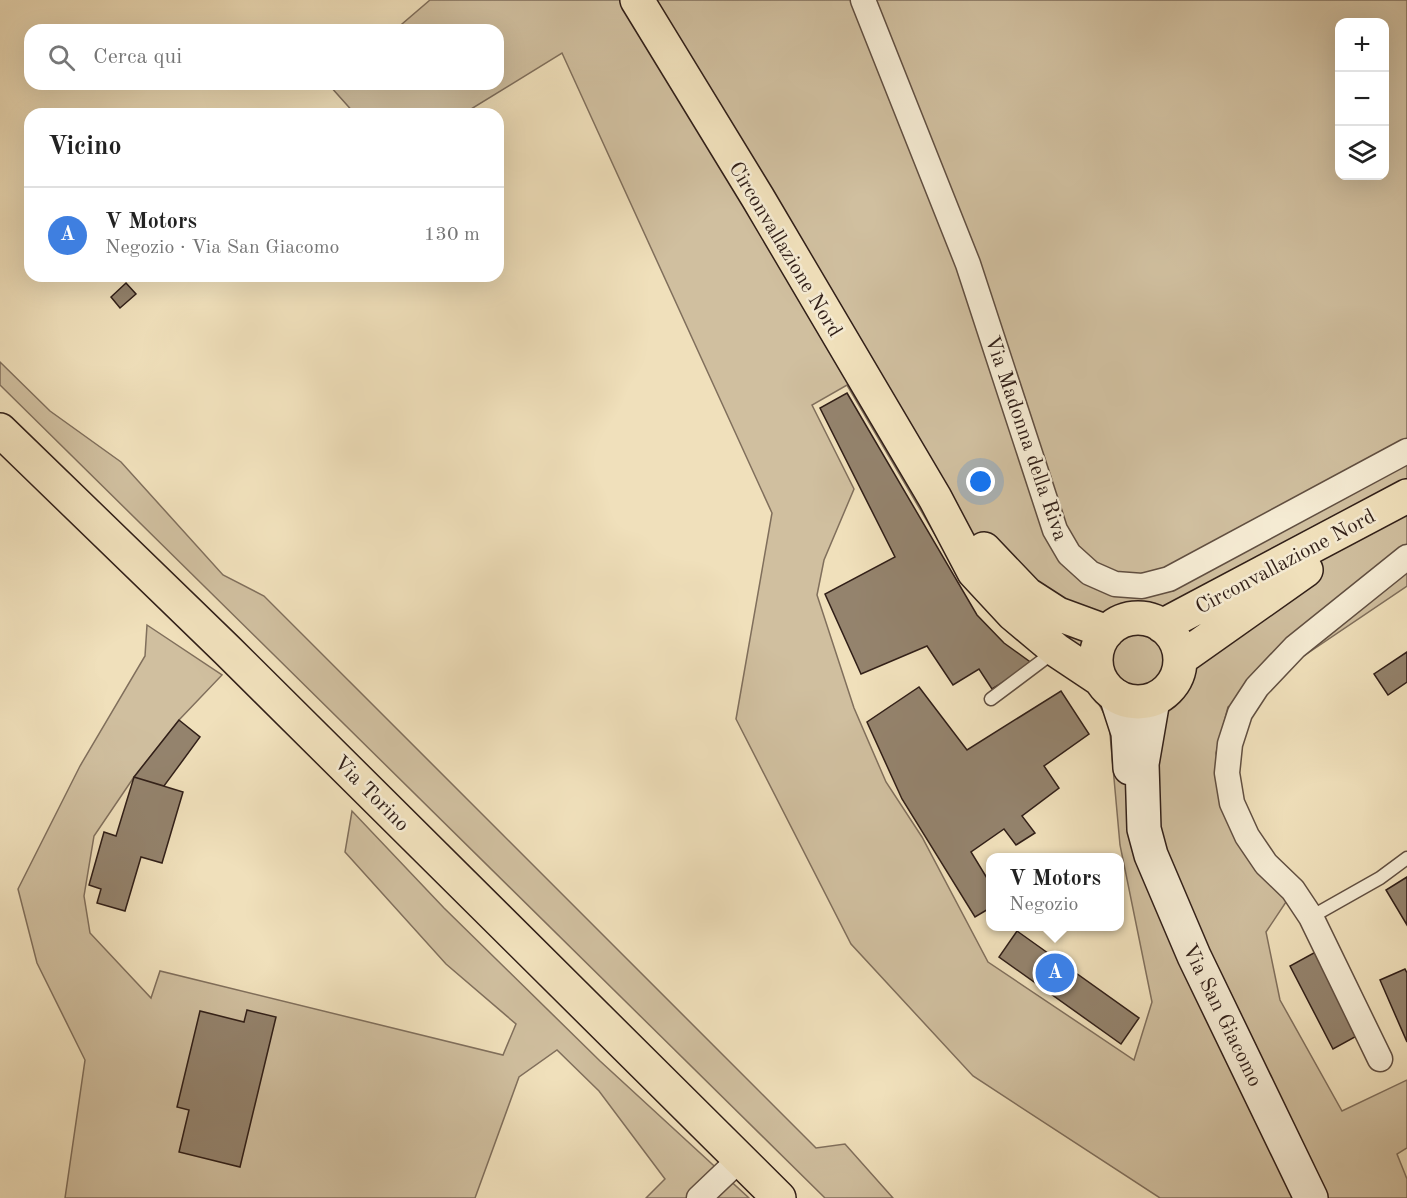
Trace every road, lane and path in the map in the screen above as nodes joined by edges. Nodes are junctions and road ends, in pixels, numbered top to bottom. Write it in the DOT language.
graph roads {
  1 [pos="637,0"];
  2 [pos="863,0"];
  3 [pos="0,430"];
  4 [pos="1407,451"];
  5 [pos="1407,496"];
  6 [pos="935,498"];
  7 [pos="1407,502"];
  8 [pos="1407,557"];
  9 [pos="1162,626"];
  10 [pos="1101,630"];
  11 [pos="1056,650"];
  12 [pos="1180,659"];
  13 [pos="1109,688"];
  14 [pos="991,699"];
  15 [pos="1152,700"];
  16 [pos="1144,829"];
  17 [pos="1407,858"];
  18 [pos="1311,917"];
  19 [pos="1380,1059"];
  20 [pos="740,1159"];
  21 [pos="699,1198"];
  22 [pos="779,1198"];
  23 [pos="1311,1198"];
  1 -- 6 [label="main road, Circonvallazione Nord"];
  2 -- 4 [label="street, Via Madonna della Riva"];
  3 -- 20 [label="main road, Via Torino"];
  5 -- 9 [label="main road, Circonvallazione Nord"];
  6 -- 10 [label="main road, Circonvallazione Nord"];
  6 -- 11 [label="main road, Circonvallazione Nord"];
  7 -- 12 [label="main road, Circonvallazione Nord"];
  8 -- 18 [label="street"];
  9 -- 10 [label="main road"];
  9 -- 12 [label="main road"];
  10 -- 11 [label="street"];
  10 -- 13 [label="main road"];
  11 -- 13 [label="main road, Circonvallazione Nord"];
  11 -- 14 [label="lane"];
  12 -- 15 [label="main road"];
  13 -- 15 [label="main road"];
  13 -- 16 [label="main road, Via San Giacomo"];
  15 -- 16 [label="main road, Via San Giacomo"];
  16 -- 23 [label="main road, Via San Giacomo"];
  17 -- 18 [label="lane"];
  18 -- 19 [label="street"];
  20 -- 21 [label="street"];
  20 -- 22 [label="main road, Via Torino"];
}
